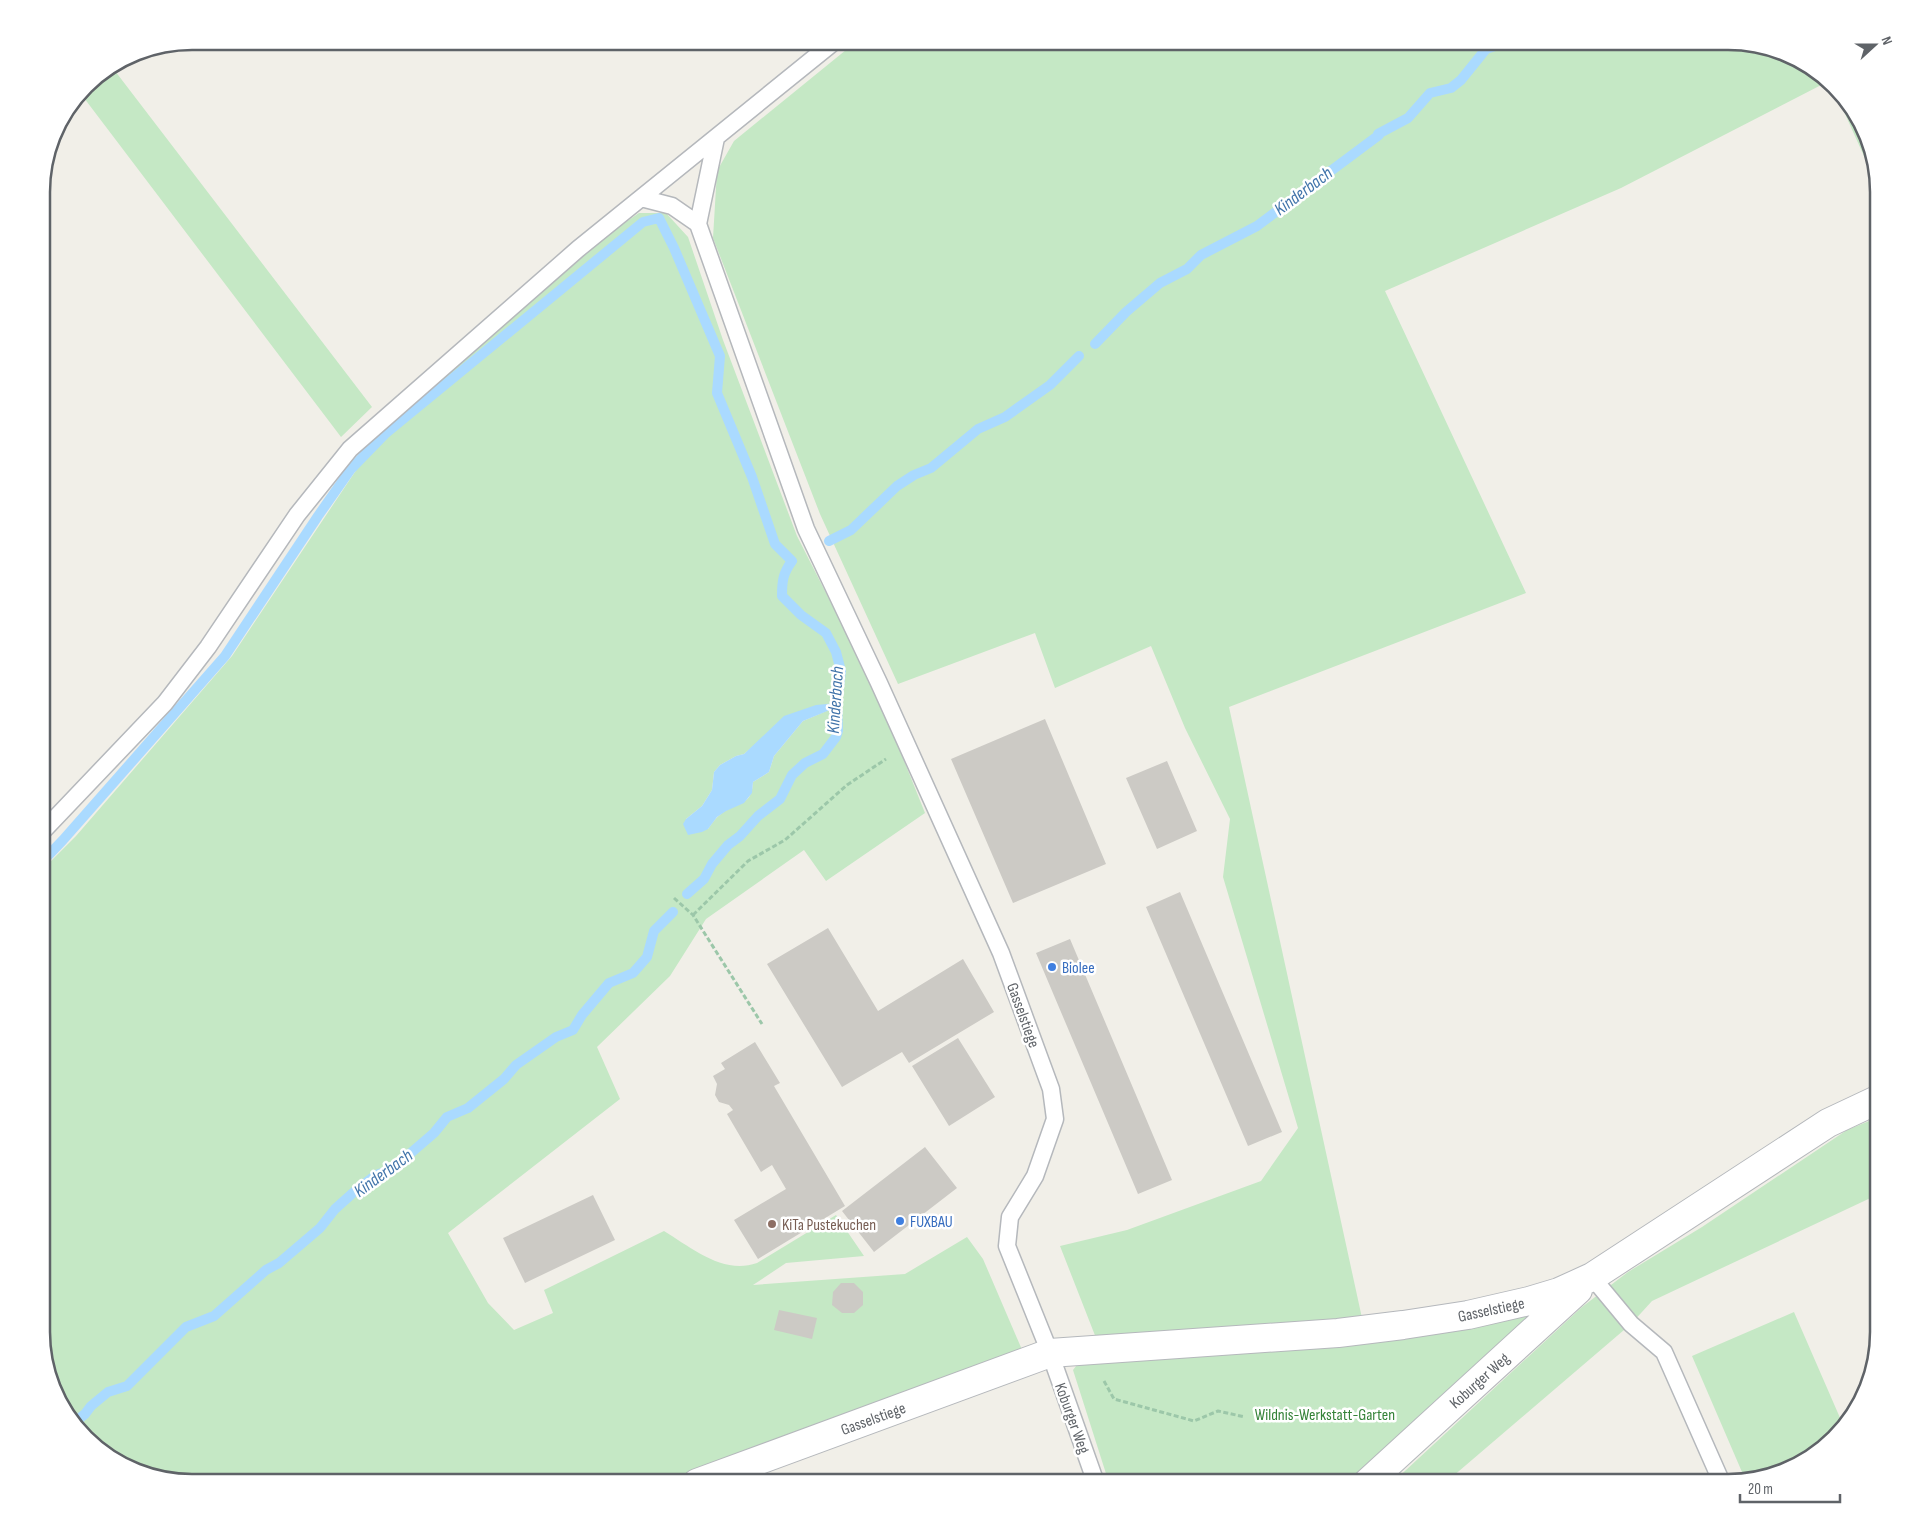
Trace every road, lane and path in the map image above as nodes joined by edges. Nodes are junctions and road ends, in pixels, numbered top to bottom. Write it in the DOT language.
graph roads {
  1 [pos="824,50"];
  2 [pos="716,138"];
  3 [pos="641,198"];
  4 [pos="698,224"];
  5 [pos="907,745"];
  6 [pos="50,824"];
  7 [pos="674,898"];
  8 [pos="693,915"];
  9 [pos="762,1024"];
  10 [pos="1870,1103"];
  11 [pos="1592,1277"];
  12 [pos="1093,1351"];
  13 [pos="1050,1354"];
  14 [pos="1245,1417"];
  15 [pos="722,1474"];
  16 [pos="1093,1474"];
  17 [pos="1377,1474"];
  18 [pos="1718,1474"];
  1 -- 2 [label="lane"];
  2 -- 3 [label="lane"];
  2 -- 4 [label="lane"];
  3 -- 4 [label="lane"];
  3 -- 6 [label="lane"];
  4 -- 5 [label="lane, Gasselstiege"];
  5 -- 8 [label="path"];
  5 -- 13 [label="lane, Gasselstiege"];
  7 -- 8 [label="path"];
  8 -- 9 [label="path"];
  10 -- 11 [label="street, Gasselstiege"];
  11 -- 12 [label="street, Gasselstiege"];
  11 -- 17 [label="street, Koburger Weg"];
  11 -- 18 [label="lane"];
  12 -- 13 [label="street, Gasselstiege"];
  12 -- 14 [label="path"];
  13 -- 15 [label="street, Gasselstiege"];
  13 -- 16 [label="lane, Koburger Weg"];
}
